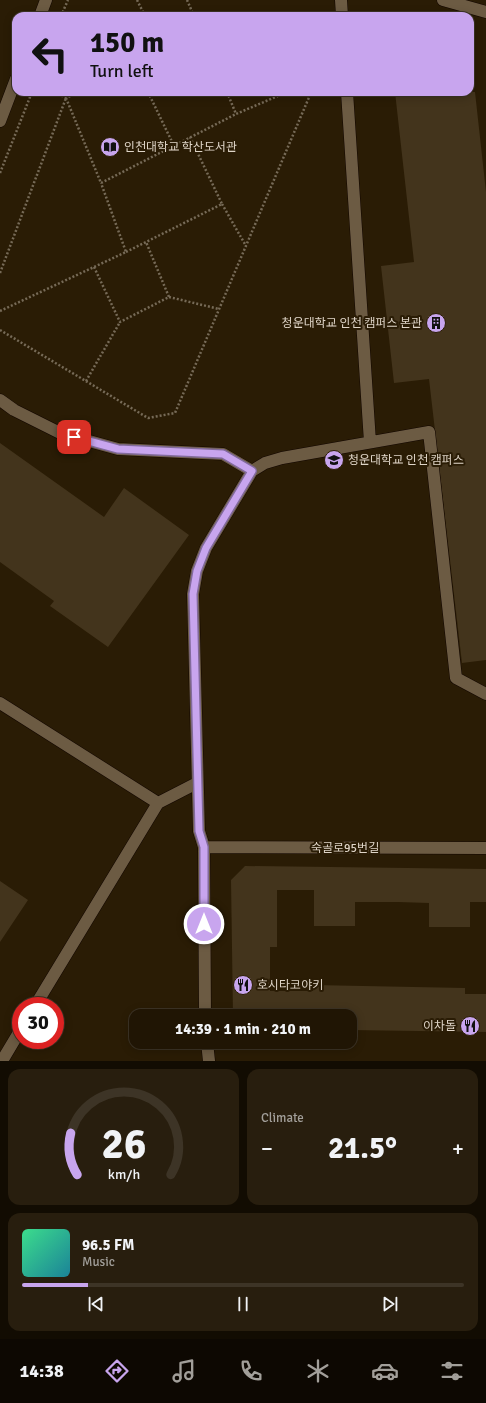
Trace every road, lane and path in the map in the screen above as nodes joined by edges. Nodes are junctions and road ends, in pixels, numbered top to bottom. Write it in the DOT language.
graph roads {
  1 [pos="46,0"];
  2 [pos="68,0"];
  3 [pos="137,0"];
  4 [pos="187,0"];
  5 [pos="341,0"];
  6 [pos="443,0"];
  7 [pos="42,12"];
  8 [pos="64,12"];
  9 [pos="142,12"];
  10 [pos="192,12"];
  11 [pos="342,12"];
  12 [pos="486,12"];
  13 [pos="12,90"];
  14 [pos="30,96"];
  15 [pos="62,96"];
  16 [pos="70,96"];
  17 [pos="150,96"];
  18 [pos="228,96"];
  19 [pos="278,96"];
  20 [pos="310,96"];
  21 [pos="347,96"];
  22 [pos="66,98"];
  23 [pos="236,114"];
  24 [pos="0,121"];
  25 [pos="190,137"];
  26 [pos="174,146"];
  27 [pos="0,173"];
  28 [pos="101,183"];
  29 [pos="222,204"];
  30 [pos="146,242"];
  31 [pos="246,246"];
  32 [pos="126,252"];
  33 [pos="94,266"];
  34 [pos="0,273"];
  35 [pos="170,297"];
  36 [pos="219,310"];
  37 [pos="0,311"];
  38 [pos="120,322"];
  39 [pos="0,330"];
  40 [pos="86,381"];
  41 [pos="0,400"];
  42 [pos="370,442"];
  43 [pos="252,471"];
  44 [pos="486,694"];
  45 [pos="0,703"];
  46 [pos="197,783"];
  47 [pos="158,803"];
  48 [pos="204,847"];
  49 [pos="486,848"];
  50 [pos="40,997"];
  51 [pos="205,1009"];
  52 [pos="12,1044"];
  53 [pos="208,1049"];
  54 [pos="2,1061"];
  55 [pos="209,1061"];
  1 -- 7 [label="street"];
  2 -- 8 [label="path"];
  3 -- 9 [label="path"];
  4 -- 10 [label="path"];
  5 -- 11 [label="street"];
  6 -- 12 [label="street"];
  13 -- 24 [label="street"];
  14 -- 27 [label="path"];
  15 -- 22 [label="path"];
  16 -- 22 [label="path"];
  17 -- 26 [label="path"];
  18 -- 23 [label="path"];
  19 -- 23 [label="path"];
  20 -- 31 [label="path"];
  21 -- 42 [label="street"];
  22 -- 28 [label="path"];
  22 -- 34 [label="path"];
  23 -- 25 [label="path"];
  25 -- 26 [label="path"];
  25 -- 29 [label="path"];
  26 -- 28 [label="path"];
  28 -- 32 [label="path"];
  29 -- 30 [label="path"];
  29 -- 31 [label="path"];
  30 -- 32 [label="path"];
  30 -- 35 [label="path"];
  31 -- 36 [label="path"];
  32 -- 33 [label="path"];
  33 -- 37 [label="path"];
  33 -- 38 [label="path"];
  35 -- 36 [label="path"];
  35 -- 38 [label="path"];
  36 -- 40 [label="path"];
  38 -- 40 [label="path"];
  39 -- 40 [label="path"];
  41 -- 43 [label="street"];
  42 -- 43 [label="street"];
  42 -- 44 [label="street"];
  43 -- 46 [label="street"];
  45 -- 47 [label="street"];
  46 -- 47 [label="street"];
  46 -- 48 [label="street"];
  47 -- 50 [label="street"];
  48 -- 49 [label="street, 숙골로95번길"];
  48 -- 51 [label="street"];
  52 -- 54 [label="street"];
  53 -- 55 [label="street"];
}
